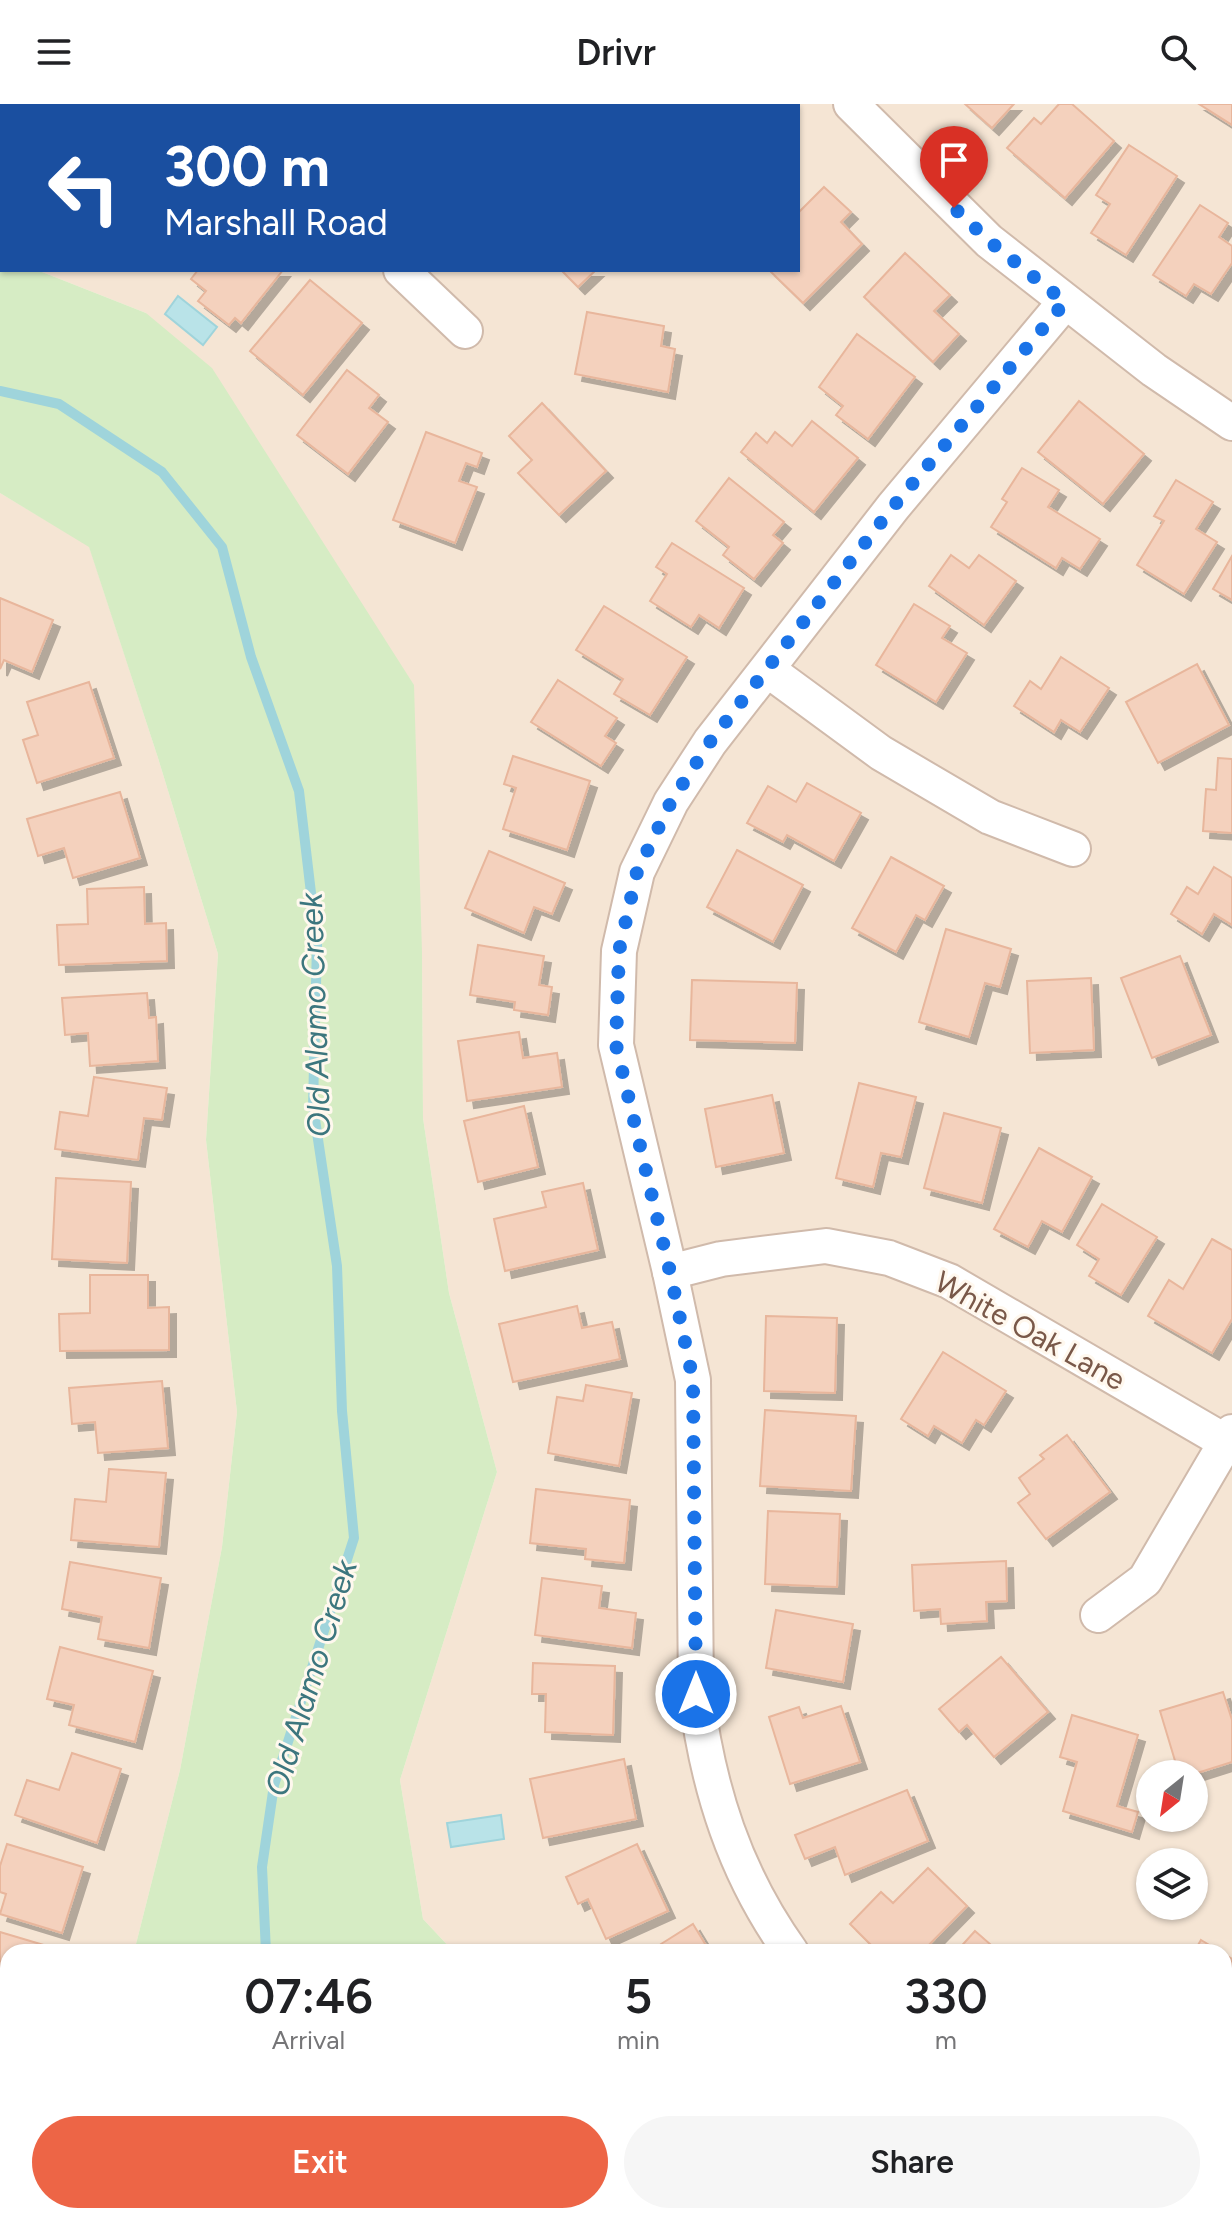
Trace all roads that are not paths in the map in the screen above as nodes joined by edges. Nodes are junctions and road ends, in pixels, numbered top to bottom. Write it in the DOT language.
graph roads {
  1 [pos="851,104"];
  2 [pos="403,272"];
  3 [pos="1065,302"];
  4 [pos="465,331"];
  5 [pos="1232,423"];
  6 [pos="768,670"];
  7 [pos="1073,849"];
  8 [pos="670,1272"];
  9 [pos="1229,1437"];
  10 [pos="1098,1615"];
  11 [pos="785,1944"];
  1 -- 3 [label="street"];
  2 -- 4 [label="street"];
  3 -- 5 [label="street"];
  3 -- 6 [label="street"];
  6 -- 7 [label="street"];
  6 -- 8 [label="street"];
  8 -- 9 [label="street, White Oak Lane"];
  8 -- 11 [label="street"];
  9 -- 10 [label="street"];
}
